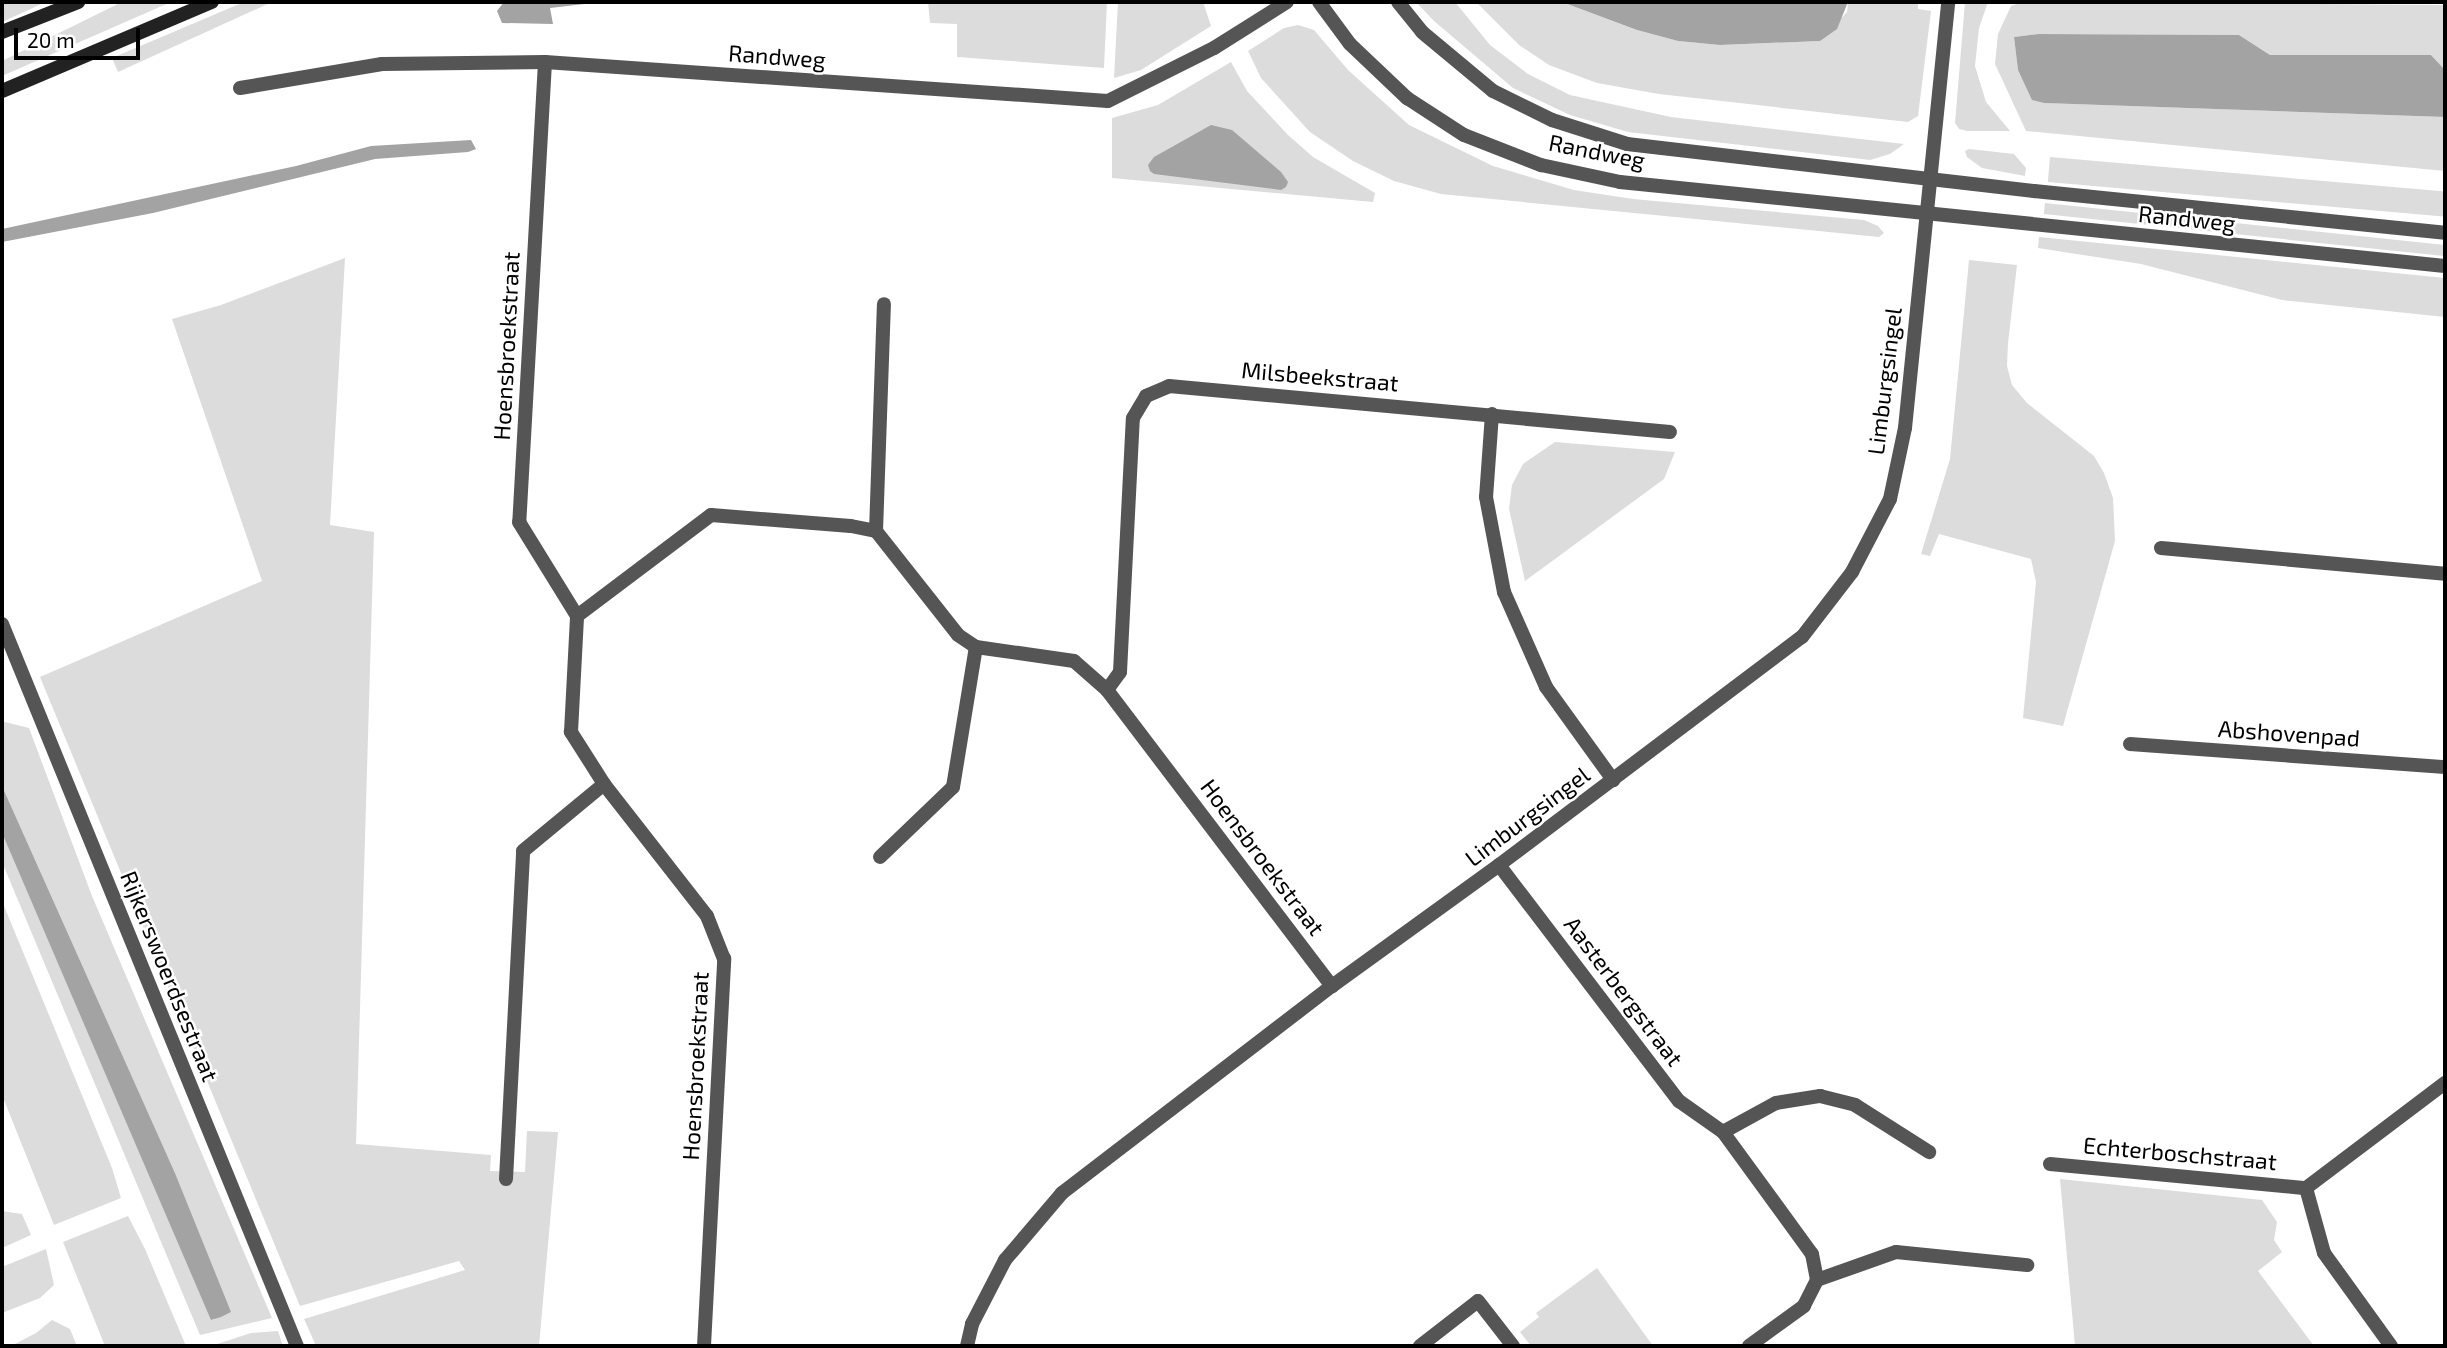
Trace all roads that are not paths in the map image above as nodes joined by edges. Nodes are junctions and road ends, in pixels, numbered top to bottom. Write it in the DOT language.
graph roads {
  1 [pos="78,2"];
  2 [pos="212,2"];
  3 [pos="1287,2"];
  4 [pos="1319,2"];
  5 [pos="1398,2"];
  6 [pos="1948,2"];
  7 [pos="2,32"];
  8 [pos="545,62"];
  9 [pos="240,88"];
  10 [pos="2,91"];
  11 [pos="1928,179"];
  12 [pos="1925,213"];
  13 [pos="2445,233"];
  14 [pos="2445,267"];
  15 [pos="884,304"];
  16 [pos="1492,414"];
  17 [pos="1670,432"];
  18 [pos="876,531"];
  19 [pos="2161,548"];
  20 [pos="2445,574"];
  21 [pos="577,616"];
  22 [pos="2,624"];
  23 [pos="976,647"];
  24 [pos="1107,690"];
  25 [pos="2130,744"];
  26 [pos="2445,767"];
  27 [pos="1613,780"];
  28 [pos="604,784"];
  29 [pos="880,857"];
  30 [pos="1500,865"];
  31 [pos="1332,986"];
  32 [pos="2445,1083"];
  33 [pos="1723,1132"];
  34 [pos="1929,1152"];
  35 [pos="2050,1164"];
  36 [pos="506,1179"];
  37 [pos="2306,1188"];
  38 [pos="2027,1265"];
  39 [pos="1817,1280"];
  40 [pos="297,1346"];
  41 [pos="704,1346"];
  42 [pos="967,1346"];
  43 [pos="1420,1346"];
  44 [pos="1513,1346"];
  45 [pos="1749,1346"];
  46 [pos="2391,1346"];
  1 -- 7 [label="main road"];
  2 -- 10 [label="main road"];
  3 -- 8 [label="street, Randweg"];
  4 -- 12 [label="street, Randweg"];
  5 -- 11 [label="street, Randweg"];
  6 -- 11 [label="street"];
  8 -- 9 [label="street, Randweg"];
  8 -- 21 [label="street, Hoensbroekstraat"];
  11 -- 12 [label="street"];
  11 -- 13 [label="street, Randweg"];
  12 -- 14 [label="street, Randweg"];
  12 -- 27 [label="street, Limburgsingel"];
  15 -- 18 [label="street"];
  16 -- 17 [label="street, Milsbeekstraat"];
  16 -- 24 [label="street, Milsbeekstraat"];
  16 -- 27 [label="street"];
  18 -- 21 [label="street"];
  18 -- 23 [label="street"];
  19 -- 20 [label="street"];
  21 -- 28 [label="street, Hoensbroekstraat"];
  22 -- 40 [label="street, Rijkerswoerdsestraat"];
  23 -- 24 [label="street, Hoensbroekstraat"];
  23 -- 29 [label="street"];
  24 -- 31 [label="street, Hoensbroekstraat"];
  25 -- 26 [label="street, Abshovenpad"];
  27 -- 30 [label="street, Limburgsingel"];
  28 -- 36 [label="street"];
  28 -- 41 [label="street, Hoensbroekstraat"];
  30 -- 31 [label="street, Limburgsingel"];
  30 -- 33 [label="street, Aasterbergstraat"];
  31 -- 42 [label="street, Limburgsingel"];
  32 -- 37 [label="street, Echterboschstraat"];
  33 -- 34 [label="street"];
  33 -- 39 [label="street, Aasterbergstraat"];
  35 -- 37 [label="street, Echterboschstraat"];
  37 -- 46 [label="street, Echterboschstraat"];
  38 -- 39 [label="street"];
  39 -- 45 [label="street"];
  43 -- 44 [label="street"];
}
